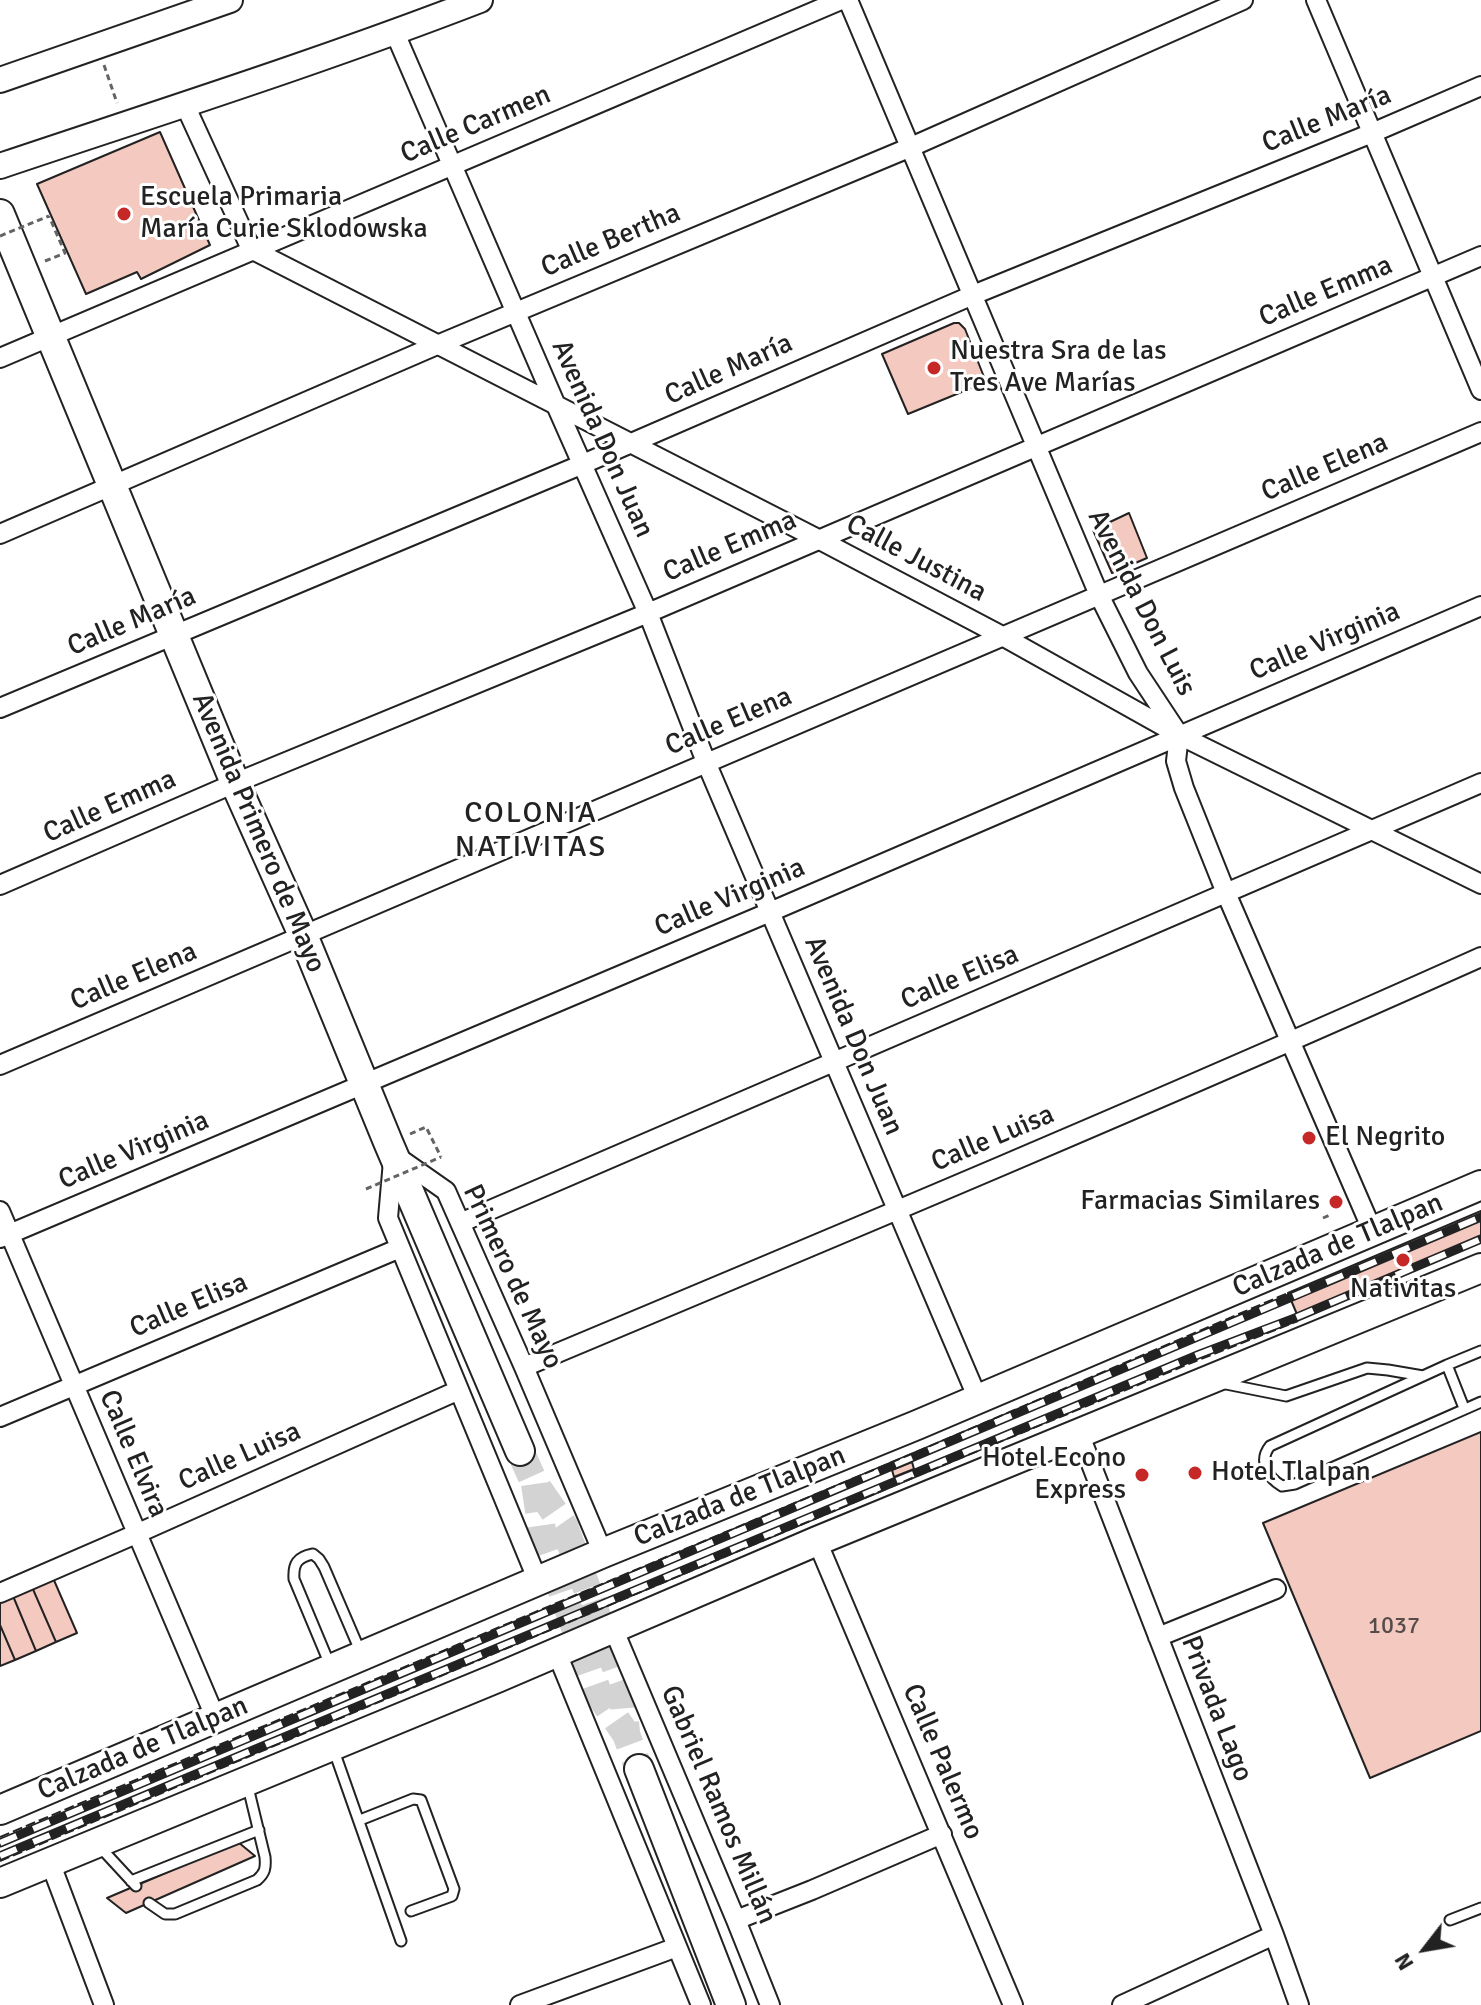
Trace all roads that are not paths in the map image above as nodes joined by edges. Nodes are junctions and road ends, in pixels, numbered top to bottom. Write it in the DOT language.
graph roads {
  1 [pos="230,0"];
  2 [pos="480,0"];
  3 [pos="841,0"];
  4 [pos="848,0"];
  5 [pos="1243,0"];
  6 [pos="1316,0"];
  7 [pos="395,33"];
  8 [pos="0,80"];
  9 [pos="1481,86"];
  10 [pos="185,105"];
  11 [pos="1372,133"];
  12 [pos="911,147"];
  13 [pos="0,166"];
  14 [pos="453,166"];
  15 [pos="0,214"];
  16 [pos="251,249"];
  17 [pos="1481,256"];
  18 [pos="1433,277"];
  19 [pos="973,295"];
  20 [pos="516,311"];
  21 [pos="50,337"];
  22 [pos="437,345"];
  23 [pos="0,358"];
  24 [pos="1481,390"];
  25 [pos="555,403"];
  26 [pos="1481,432"];
  27 [pos="630,444"];
  28 [pos="1037,446"];
  29 [pos="583,464"];
  30 [pos="111,485"];
  31 [pos="0,534"];
  32 [pos="818,539"];
  33 [pos="1099,595"];
  34 [pos="1481,606"];
  35 [pos="648,613"];
  36 [pos="173,634"];
  37 [pos="1004,637"];
  38 [pos="0,708"];
  39 [pos="1179,735"];
  40 [pos="706,762"];
  41 [pos="235,783"];
  42 [pos="1481,783"];
  43 [pos="1372,829"];
  44 [pos="1481,884"];
  45 [pos="0,885"];
  46 [pos="1226,893"];
  47 [pos="770,912"];
  48 [pos="303,935"];
  49 [pos="1481,957"];
  50 [pos="1291,1042"];
  51 [pos="834,1062"];
  52 [pos="0,1065"];
  53 [pos="364,1084"];
  54 [pos="394,1154"];
  55 [pos="1481,1185"];
  56 [pos="0,1211"];
  57 [pos="897,1211"];
  58 [pos="460,1223"];
  59 [pos="1373,1232"];
  60 [pos="5,1236"];
  61 [pos="400,1248"];
  62 [pos="1481,1268"];
  63 [pos="1481,1351"];
  64 [pos="1447,1365"];
  65 [pos="524,1367"];
  66 [pos="1423,1376"];
  67 [pos="1206,1380"];
  68 [pos="73,1386"];
  69 [pos="459,1390"];
  70 [pos="978,1399"];
  71 [pos="1481,1402"];
  72 [pos="1464,1408"];
  73 [pos="0,1417"];
  74 [pos="1079,1433"];
  75 [pos="520,1451"];
  76 [pos="136,1534"];
  77 [pos="817,1541"];
  78 [pos="603,1553"];
  79 [pos="538,1581"];
  80 [pos="1276,1589"];
  81 [pos="0,1593"];
  82 [pos="613,1628"];
  83 [pos="1158,1637"];
  84 [pos="556,1651"];
  85 [pos="363,1656"];
  86 [pos="332,1669"];
  87 [pos="216,1719"];
  88 [pos="332,1745"];
  89 [pos="639,1769"];
  90 [pos="247,1780"];
  91 [pos="0,1810"];
  92 [pos="360,1820"];
  93 [pos="259,1830"];
  94 [pos="942,1834"];
  95 [pos="97,1843"];
  96 [pos="50,1862"];
  97 [pos="0,1883"];
  98 [pos="149,1903"];
  99 [pos="1481,1908"];
  100 [pos="411,1911"];
  101 [pos="736,1920"];
  102 [pos="1450,1920"];
  103 [pos="1274,1935"];
  104 [pos="401,1941"];
  105 [pos="677,1947"];
  106 [pos="104,2005"];
  107 [pos="520,2005"];
  108 [pos="701,2005"];
  109 [pos="731,2005"];
  110 [pos="770,2005"];
  111 [pos="1013,2005"];
  112 [pos="1122,2005"];
  113 [pos="1299,2005"];
  1 -- 8 [label="main road"];
  2 -- 7 [label="main road"];
  3 -- 14 [label="street, Calle Carmen"];
  4 -- 12 [label="street, Avenida Don Luis"];
  5 -- 12 [label="street, Calle Bertha"];
  6 -- 11 [label="street"];
  7 -- 10 [label="main road"];
  7 -- 14 [label="street, Avenida Don Juan"];
  9 -- 11 [label="street, Calle María"];
  10 -- 13 [label="main road"];
  10 -- 16 [label="street"];
  11 -- 18 [label="street"];
  11 -- 19 [label="street, Calle María"];
  12 -- 19 [label="street, Avenida Don Luis"];
  12 -- 20 [label="street, Calle Bertha"];
  14 -- 16 [label="street, Calle Carmen"];
  14 -- 20 [label="street, Avenida Don Juan"];
  15 -- 21 [label="main road, Avenida Primero de Mayo"];
  16 -- 21 [label="street, Calle Carmen"];
  16 -- 22 [label="street, Calle Justina"];
  17 -- 18 [label="street, Calle Emma"];
  18 -- 24 [label="street"];
  18 -- 28 [label="street, Calle Emma"];
  19 -- 27 [label="street, Calle María"];
  19 -- 28 [label="street, Avenida Don Luis"];
  20 -- 22 [label="street, Calle Bertha"];
  20 -- 25 [label="street, Avenida Don Juan"];
  21 -- 23 [label="street, Calle Carmen"];
  21 -- 30 [label="main road, Avenida Primero de Mayo"];
  22 -- 25 [label="street, Calle Justina"];
  22 -- 30 [label="street, Calle Bertha"];
  25 -- 27 [label="street, Calle Justina"];
  25 -- 29 [label="street, Avenida Don Juan"];
  26 -- 33 [label="street, Calle Elena"];
  27 -- 29 [label="street, Calle María"];
  27 -- 32 [label="street, Calle Justina"];
  28 -- 32 [label="street, Calle Emma"];
  28 -- 33 [label="street, Avenida Don Luis"];
  29 -- 35 [label="street, Avenida Don Juan"];
  29 -- 36 [label="street, Calle María"];
  30 -- 31 [label="street, Calle Bertha"];
  30 -- 36 [label="main road, Avenida Primero de Mayo"];
  32 -- 35 [label="street, Calle Emma"];
  32 -- 37 [label="street, Calle Justina"];
  33 -- 37 [label="street, Calle Elena"];
  33 -- 39 [label="street, Avenida Don Luis"];
  34 -- 39 [label="street, Calle Virginia"];
  35 -- 40 [label="street, Avenida Don Juan"];
  35 -- 41 [label="street, Calle Emma"];
  36 -- 38 [label="street, Calle María"];
  36 -- 41 [label="main road, Avenida Primero de Mayo"];
  37 -- 39 [label="street, Calle Justina"];
  37 -- 40 [label="street, Calle Elena"];
  39 -- 43 [label="street, Calle Justina"];
  39 -- 46 [label="street, Avenida Don Luis"];
  39 -- 47 [label="street, Calle Virginia"];
  40 -- 47 [label="street, Avenida Don Juan"];
  40 -- 48 [label="street, Calle Elena"];
  41 -- 45 [label="street, Calle Emma"];
  41 -- 48 [label="main road, Avenida Primero de Mayo"];
  42 -- 43 [label="street, Calle Elisa"];
  43 -- 44 [label="street, Calle Justina"];
  43 -- 46 [label="street, Calle Elisa"];
  46 -- 50 [label="street, Avenida Don Luis"];
  46 -- 51 [label="street, Calle Elisa"];
  47 -- 51 [label="street, Avenida Don Juan"];
  47 -- 53 [label="street, Calle Virginia"];
  48 -- 52 [label="street, Calle Elena"];
  48 -- 53 [label="main road, Avenida Primero de Mayo"];
  49 -- 50 [label="street, Calle Luisa"];
  50 -- 57 [label="street, Calle Luisa"];
  50 -- 59 [label="street, Avenida Don Luis"];
  51 -- 57 [label="street, Avenida Don Juan"];
  51 -- 58 [label="street, Calle Elisa"];
  53 -- 54 [label="main road, Avenida Primero de Mayo"];
  53 -- 60 [label="street, Calle Virginia"];
  54 -- 58 [label="street, Primero de Mayo"];
  54 -- 61 [label="street"];
  54 -- 75 [label="main road, Avenida Primero de Mayo"];
  55 -- 59 [label="main road, Calzada de Tlalpan"];
  56 -- 60 [label="street, Calle Elvira"];
  57 -- 65 [label="street, Calle Luisa"];
  57 -- 70 [label="street, Avenida Don Juan"];
  58 -- 65 [label="street, Primero de Mayo"];
  59 -- 70 [label="main road, Calzada de Tlalpan"];
  60 -- 68 [label="street, Calle Elvira"];
  61 -- 68 [label="street, Calle Elisa"];
  61 -- 69 [label="street"];
  62 -- 67 [label="main road"];
  63 -- 64 [label="lane"];
  64 -- 66 [label="lane"];
  64 -- 72 [label="lane"];
  65 -- 78 [label="street, Primero de Mayo"];
  66 -- 67 [label="lane"];
  66 -- 72 [label="lane"];
  67 -- 74 [label="main road"];
  68 -- 73 [label="street, Calle Elisa"];
  68 -- 76 [label="street, Calle Elvira"];
  69 -- 76 [label="street, Calle Luisa"];
  69 -- 79 [label="street"];
  70 -- 78 [label="main road, Calzada de Tlalpan"];
  71 -- 72 [label="lane"];
  74 -- 77 [label="main road"];
  74 -- 83 [label="street, Privada Lago"];
  76 -- 81 [label="street, Calle Luisa"];
  76 -- 87 [label="street, Calle Elvira"];
  77 -- 82 [label="main road"];
  77 -- 94 [label="street, Calle Palermo"];
  78 -- 79 [label="main road, Calzada de Tlalpan"];
  79 -- 85 [label="main road, Calzada de Tlalpan"];
  80 -- 83 [label="street"];
  82 -- 84 [label="main road"];
  82 -- 101 [label="street, Gabriel Ramos Millán"];
  83 -- 103 [label="street, Privada Lago"];
  84 -- 88 [label="main road"];
  84 -- 105 [label="street"];
  85 -- 86 [label="main road, Calzada de Tlalpan"];
  85 -- 86 [label="lane"];
  86 -- 87 [label="main road, Calzada de Tlalpan"];
  87 -- 91 [label="main road, Calzada de Tlalpan"];
  88 -- 90 [label="main road"];
  88 -- 92 [label="lane"];
  89 -- 109 [label="main road"];
  90 -- 93 [label="lane"];
  90 -- 95 [label="main road"];
  92 -- 100 [label="lane"];
  92 -- 104 [label="lane"];
  93 -- 95 [label="lane"];
  93 -- 98 [label="lane"];
  94 -- 101 [label="street"];
  94 -- 111 [label="street, Calle Palermo"];
  95 -- 96 [label="main road"];
  96 -- 97 [label="main road"];
  96 -- 106 [label="street"];
  99 -- 102 [label="lane"];
  101 -- 110 [label="street, Gabriel Ramos Millán"];
  103 -- 112 [label="street"];
  103 -- 113 [label="street, Privada Lago"];
  105 -- 107 [label="street"];
  105 -- 108 [label="street"];
}
